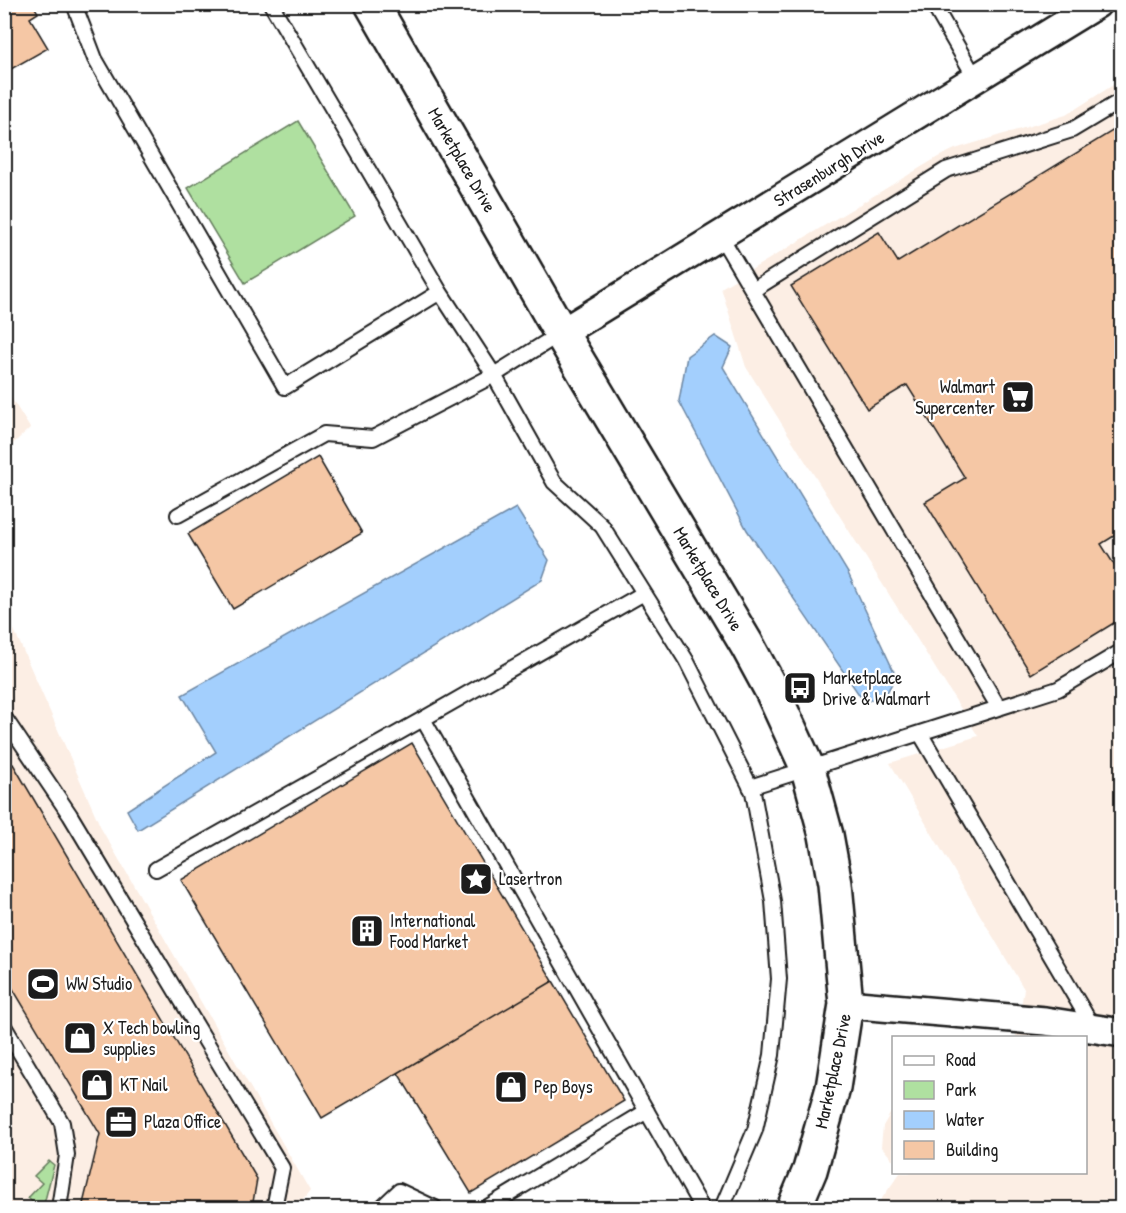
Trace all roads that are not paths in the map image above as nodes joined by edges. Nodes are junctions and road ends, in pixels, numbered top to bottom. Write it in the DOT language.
graph roads {
  1 [pos="74,4"];
  2 [pos="271,4"];
  3 [pos="372,4"];
  4 [pos="933,4"];
  5 [pos="1097,4"];
  6 [pos="976,79"];
  7 [pos="1122,100"];
  8 [pos="720,235"];
  9 [pos="753,290"];
  10 [pos="440,292"];
  11 [pos="561,333"];
  12 [pos="494,375"];
  13 [pos="178,515"];
  14 [pos="644,593"];
  15 [pos="1122,651"];
  16 [pos="999,708"];
  17 [pos="4,717"];
  18 [pos="423,720"];
  19 [pos="920,734"];
  20 [pos="808,769"];
  21 [pos="750,787"];
  22 [pos="156,869"];
  23 [pos="846,1004"];
  24 [pos="4,1026"];
  25 [pos="1094,1029"];
  26 [pos="1122,1033"];
  27 [pos="647,1111"];
  28 [pos="59,1209"];
  29 [pos="274,1209"];
  30 [pos="381,1209"];
  31 [pos="435,1209"];
  32 [pos="486,1209"];
  33 [pos="702,1209"];
  34 [pos="722,1209"];
  35 [pos="794,1209"];
  1 -- 10 [label="lane"];
  2 -- 10 [label="lane"];
  3 -- 11 [label="street, Marketplace Drive"];
  4 -- 6 [label="lane"];
  5 -- 6 [label="street, Strasenburgh Drive"];
  6 -- 8 [label="street, Strasenburgh Drive"];
  7 -- 9 [label="lane"];
  8 -- 9 [label="lane"];
  8 -- 11 [label="street, Strasenburgh Drive"];
  9 -- 16 [label="lane"];
  10 -- 12 [label="lane"];
  11 -- 12 [label="lane"];
  11 -- 20 [label="street, Marketplace Drive"];
  12 -- 13 [label="lane"];
  12 -- 14 [label="lane"];
  14 -- 18 [label="lane"];
  14 -- 21 [label="lane"];
  15 -- 16 [label="lane"];
  16 -- 19 [label="lane"];
  17 -- 29 [label="lane"];
  18 -- 22 [label="lane"];
  18 -- 27 [label="lane"];
  19 -- 20 [label="lane"];
  19 -- 25 [label="lane"];
  20 -- 21 [label="lane"];
  20 -- 23 [label="street, Marketplace Drive"];
  21 -- 34 [label="lane"];
  23 -- 25 [label="street"];
  23 -- 35 [label="street, Marketplace Drive"];
  24 -- 28 [label="lane"];
  25 -- 26 [label="street"];
  27 -- 32 [label="lane"];
  27 -- 33 [label="lane"];
  30 -- 31 [label="lane"];
}
